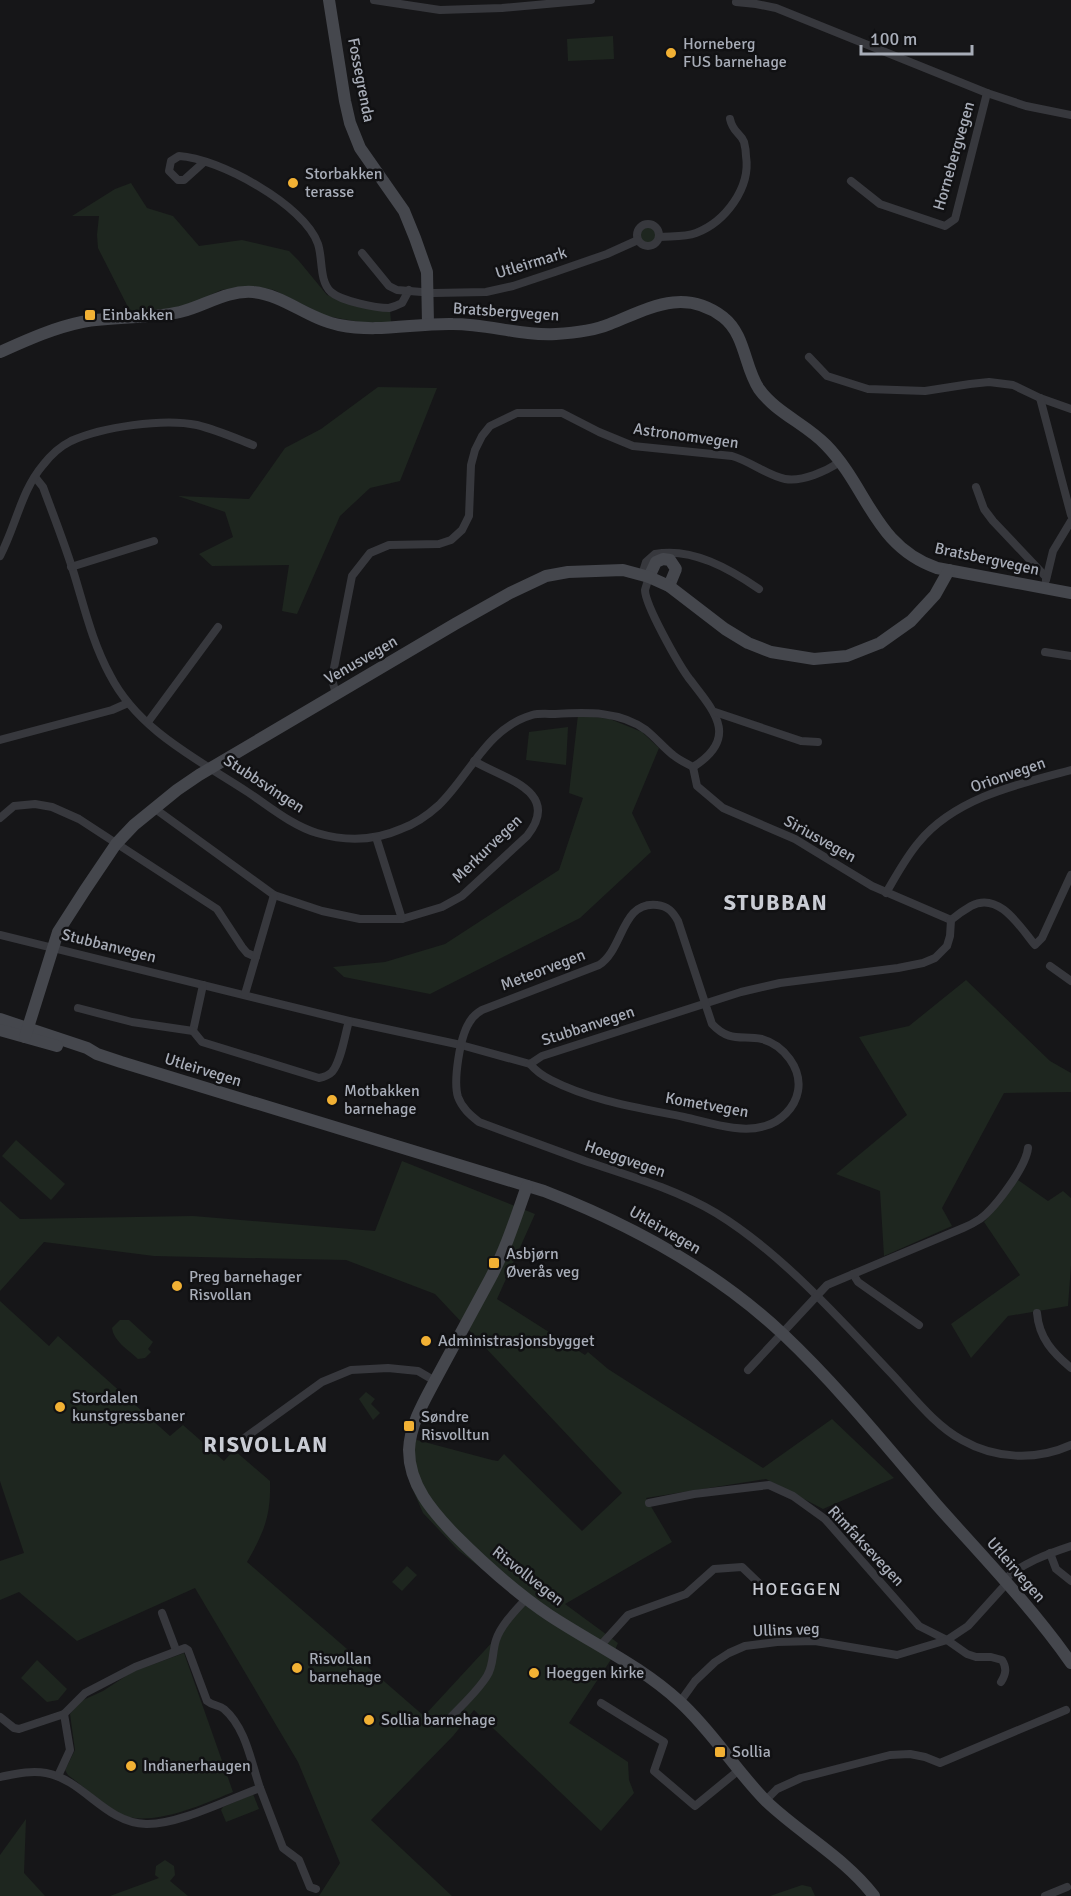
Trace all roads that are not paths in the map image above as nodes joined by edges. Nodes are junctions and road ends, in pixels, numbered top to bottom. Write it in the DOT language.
graph roads {
  1 [pos="329,0"];
  2 [pos="374,0"];
  3 [pos="591,0"];
  4 [pos="736,2"];
  5 [pos="987,93"];
  6 [pos="1071,115"];
  7 [pos="729,119"];
  8 [pos="204,162"];
  9 [pos="851,181"];
  10 [pos="660,237"];
  11 [pos="638,240"];
  12 [pos="362,253"];
  13 [pos="409,290"];
  14 [pos="428,292"];
  15 [pos="428,324"];
  16 [pos="0,352"];
  17 [pos="809,357"];
  18 [pos="1040,398"];
  19 [pos="1071,409"];
  20 [pos="254,445"];
  21 [pos="840,462"];
  22 [pos="35,477"];
  23 [pos="976,487"];
  24 [pos="1071,515"];
  25 [pos="1071,521"];
  26 [pos="154,540"];
  27 [pos="0,556"];
  28 [pos="71,567"];
  29 [pos="949,570"];
  30 [pos="646,576"];
  31 [pos="1045,582"];
  32 [pos="669,586"];
  33 [pos="759,589"];
  34 [pos="1071,593"];
  35 [pos="218,627"];
  36 [pos="1045,652"];
  37 [pos="1071,656"];
  38 [pos="336,694"];
  39 [pos="128,703"];
  40 [pos="715,712"];
  41 [pos="148,723"];
  42 [pos="0,740"];
  43 [pos="818,742"];
  44 [pos="474,761"];
  45 [pos="693,767"];
  46 [pos="211,769"];
  47 [pos="1071,770"];
  48 [pos="154,808"];
  49 [pos="0,818"];
  50 [pos="376,837"];
  51 [pos="116,844"];
  52 [pos="1071,875"];
  53 [pos="886,893"];
  54 [pos="274,895"];
  55 [pos="402,919"];
  56 [pos="951,920"];
  57 [pos="0,935"];
  58 [pos="53,948"];
  59 [pos="256,957"];
  60 [pos="1050,966"];
  61 [pos="1071,981"];
  62 [pos="203,985"];
  63 [pos="245,994"];
  64 [pos="705,1003"];
  65 [pos="78,1008"];
  66 [pos="0,1019"];
  67 [pos="349,1021"];
  68 [pos="0,1030"];
  69 [pos="193,1031"];
  70 [pos="27,1033"];
  71 [pos="461,1045"];
  72 [pos="530,1064"];
  73 [pos="1028,1148"];
  74 [pos="527,1186"];
  75 [pos="853,1274"];
  76 [pos="816,1297"];
  77 [pos="1037,1313"];
  78 [pos="919,1325"];
  79 [pos="783,1334"];
  80 [pos="1071,1368"];
  81 [pos="748,1370"];
  82 [pos="435,1381"];
  83 [pos="239,1442"];
  84 [pos="1071,1445"];
  85 [pos="649,1503"];
  86 [pos="1071,1546"];
  87 [pos="1050,1553"];
  88 [pos="1071,1581"];
  89 [pos="1005,1582"];
  90 [pos="762,1587"];
  91 [pos="526,1599"];
  92 [pos="162,1613"];
  93 [pos="947,1640"];
  94 [pos="600,1647"];
  95 [pos="176,1650"];
  96 [pos="1071,1663"];
  97 [pos="1001,1682"];
  98 [pos="680,1702"];
  99 [pos="601,1703"];
  100 [pos="1066,1710"];
  101 [pos="64,1714"];
  102 [pos="0,1717"];
  103 [pos="450,1718"];
  104 [pos="739,1770"];
  105 [pos="0,1776"];
  106 [pos="58,1776"];
  107 [pos="260,1788"];
  108 [pos="766,1800"];
  109 [pos="1067,1887"];
  110 [pos="316,1888"];
  111 [pos="874,1896"];
  112 [pos="1046,1896"];
  1 -- 14 [label="main road, Fossegrenda"];
  2 -- 3 [label="street"];
  4 -- 5 [label="street, Hornebergvegen"];
  5 -- 6 [label="street, Hornebergvegen"];
  5 -- 9 [label="street, Hornebergvegen"];
  7 -- 10 [label="street, Utleirmark"];
  8 -- 13 [label="street"];
  10 -- 11 [label="street, Utleirmark"];
  10 -- 11 [label="street, Utleirmark"];
  11 -- 14 [label="street, Utleirmark"];
  12 -- 13 [label="street"];
  13 -- 14 [label="street"];
  14 -- 15 [label="main road, Fossegrenda"];
  15 -- 16 [label="main road, Bratsbergvegen"];
  15 -- 21 [label="main road, Bratsbergvegen"];
  17 -- 18 [label="street"];
  18 -- 19 [label="street"];
  18 -- 24 [label="street"];
  20 -- 22 [label="street"];
  21 -- 29 [label="main road, Bratsbergvegen"];
  21 -- 38 [label="street, Astronomvegen"];
  22 -- 27 [label="street"];
  22 -- 28 [label="street, Stubbsvingen"];
  23 -- 31 [label="street"];
  25 -- 31 [label="street"];
  26 -- 28 [label="street"];
  28 -- 39 [label="street, Stubbsvingen"];
  29 -- 31 [label="main road, Bratsbergvegen"];
  29 -- 32 [label="main road, Venusvegen"];
  30 -- 32 [label="main road, Venusvegen"];
  30 -- 32 [label="main road"];
  30 -- 33 [label="street"];
  30 -- 38 [label="main road, Venusvegen"];
  30 -- 40 [label="street"];
  31 -- 34 [label="main road, Bratsbergvegen"];
  35 -- 41 [label="street"];
  36 -- 37 [label="street"];
  38 -- 46 [label="main road, Venusvegen"];
  39 -- 41 [label="street, Stubbsvingen"];
  39 -- 42 [label="street"];
  40 -- 43 [label="street"];
  40 -- 45 [label="street"];
  41 -- 46 [label="street, Stubbsvingen"];
  44 -- 45 [label="street, Stubbsvingen"];
  44 -- 50 [label="street, Stubbsvingen"];
  44 -- 55 [label="street, Merkurvegen"];
  45 -- 53 [label="street, Siriusvegen"];
  46 -- 48 [label="main road, Venusvegen"];
  46 -- 50 [label="street, Stubbsvingen"];
  47 -- 53 [label="street, Orionvegen"];
  48 -- 51 [label="main road, Venusvegen"];
  48 -- 54 [label="street, Merkurvegen"];
  49 -- 51 [label="street"];
  50 -- 55 [label="street"];
  51 -- 58 [label="main road, Venusvegen"];
  51 -- 59 [label="street"];
  52 -- 56 [label="street"];
  53 -- 56 [label="street, Siriusvegen"];
  54 -- 55 [label="street, Merkurvegen"];
  54 -- 59 [label="street"];
  56 -- 64 [label="street, Stubbanvegen"];
  57 -- 58 [label="street, Stubbanvegen"];
  58 -- 62 [label="street, Stubbanvegen"];
  58 -- 70 [label="main road, Venusvegen"];
  59 -- 63 [label="street"];
  60 -- 61 [label="street"];
  62 -- 63 [label="street, Stubbanvegen"];
  62 -- 69 [label="street"];
  63 -- 67 [label="street, Stubbanvegen"];
  64 -- 71 [label="street, Meteorvegen"];
  64 -- 72 [label="street, Stubbanvegen"];
  64 -- 72 [label="street, Kometvegen"];
  65 -- 69 [label="street"];
  66 -- 70 [label="main road, Utleirvegen"];
  67 -- 69 [label="street"];
  67 -- 71 [label="street, Stubbanvegen"];
  68 -- 70 [label="main road, Utleirvegen"];
  70 -- 74 [label="main road, Utleirvegen"];
  71 -- 72 [label="street, Stubbanvegen"];
  71 -- 76 [label="street, Hoeggvegen"];
  73 -- 75 [label="street"];
  74 -- 79 [label="main road, Utleirvegen"];
  74 -- 82 [label="main road, Risvollvegen"];
  75 -- 76 [label="street"];
  75 -- 78 [label="street"];
  76 -- 79 [label="street"];
  76 -- 84 [label="street, Hoeggvegen"];
  77 -- 80 [label="street"];
  79 -- 81 [label="street"];
  79 -- 89 [label="main road, Utleirvegen"];
  82 -- 83 [label="street"];
  82 -- 91 [label="main road, Risvollvegen"];
  85 -- 93 [label="street, Rimfaksevegen"];
  86 -- 87 [label="street, Ullins veg"];
  87 -- 88 [label="street"];
  87 -- 89 [label="street, Ullins veg"];
  89 -- 93 [label="street, Ullins veg"];
  89 -- 96 [label="main road, Utleirvegen"];
  90 -- 94 [label="street"];
  91 -- 94 [label="main road, Risvollvegen"];
  91 -- 103 [label="street"];
  92 -- 95 [label="street"];
  93 -- 97 [label="street"];
  93 -- 98 [label="street, Ullins veg"];
  94 -- 98 [label="main road, Risvollvegen"];
  95 -- 101 [label="street"];
  95 -- 107 [label="street"];
  98 -- 104 [label="main road, Risvollvegen"];
  99 -- 104 [label="street"];
  100 -- 108 [label="street"];
  101 -- 102 [label="street"];
  101 -- 106 [label="street"];
  104 -- 108 [label="main road, Risvollvegen"];
  105 -- 106 [label="street"];
  106 -- 107 [label="street"];
  107 -- 110 [label="street"];
  108 -- 111 [label="main road, Risvollvegen"];
  109 -- 112 [label="street"];
}
